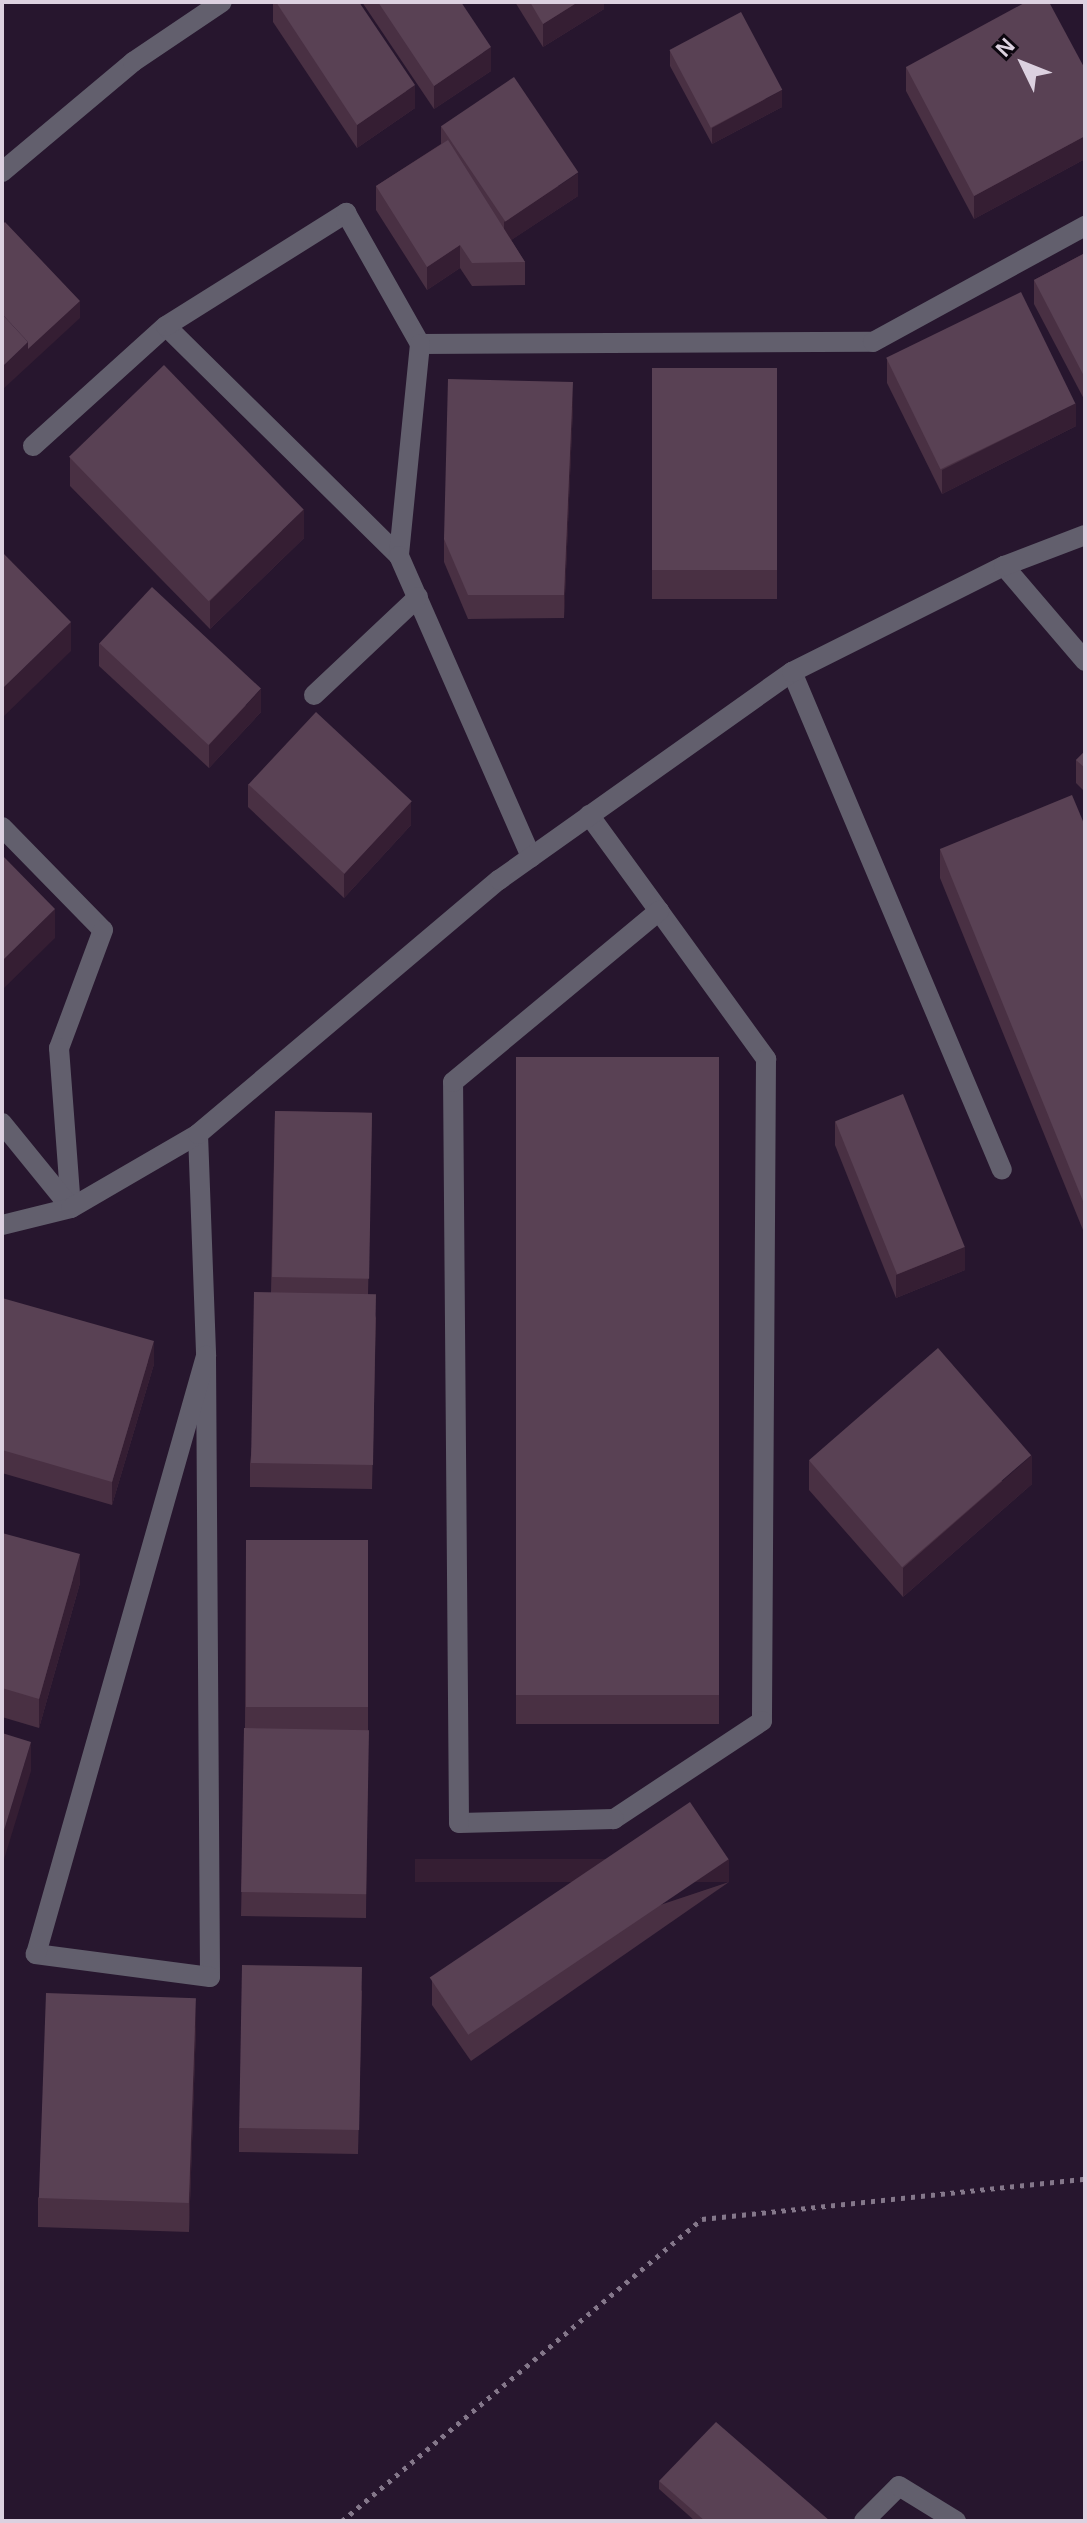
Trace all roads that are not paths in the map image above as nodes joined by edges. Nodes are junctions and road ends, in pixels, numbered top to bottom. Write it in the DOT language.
graph roads {
  1 [pos="222,2"];
  2 [pos="2,172"];
  3 [pos="1085,226"];
  4 [pos="166,326"];
  5 [pos="420,344"];
  6 [pos="33,446"];
  7 [pos="1085,535"];
  8 [pos="399,556"];
  9 [pos="1004,566"];
  10 [pos="418,597"];
  11 [pos="1085,661"];
  12 [pos="792,672"];
  13 [pos="314,695"];
  14 [pos="589,815"];
  15 [pos="2,827"];
  16 [pos="531,857"];
  17 [pos="659,911"];
  18 [pos="2,1123"];
  19 [pos="198,1134"];
  20 [pos="1002,1170"];
  21 [pos="71,1208"];
  22 [pos="2,1225"];
  23 [pos="206,1356"];
  24 [pos="864,2521"];
  25 [pos="956,2521"];
  1 -- 2 [label="street"];
  3 -- 5 [label="street"];
  4 -- 5 [label="street"];
  4 -- 6 [label="street"];
  4 -- 8 [label="street"];
  5 -- 8 [label="street"];
  7 -- 9 [label="street"];
  8 -- 10 [label="street"];
  9 -- 11 [label="street"];
  9 -- 12 [label="street"];
  10 -- 13 [label="street"];
  10 -- 16 [label="street"];
  12 -- 14 [label="street"];
  12 -- 20 [label="street"];
  14 -- 16 [label="street"];
  14 -- 17 [label="street"];
  15 -- 21 [label="street"];
  16 -- 19 [label="street"];
  17 -- 17 [label="street"];
  18 -- 21 [label="street"];
  19 -- 21 [label="street"];
  19 -- 23 [label="street"];
  21 -- 22 [label="street"];
  23 -- 23 [label="street"];
  24 -- 25 [label="street"];
}
